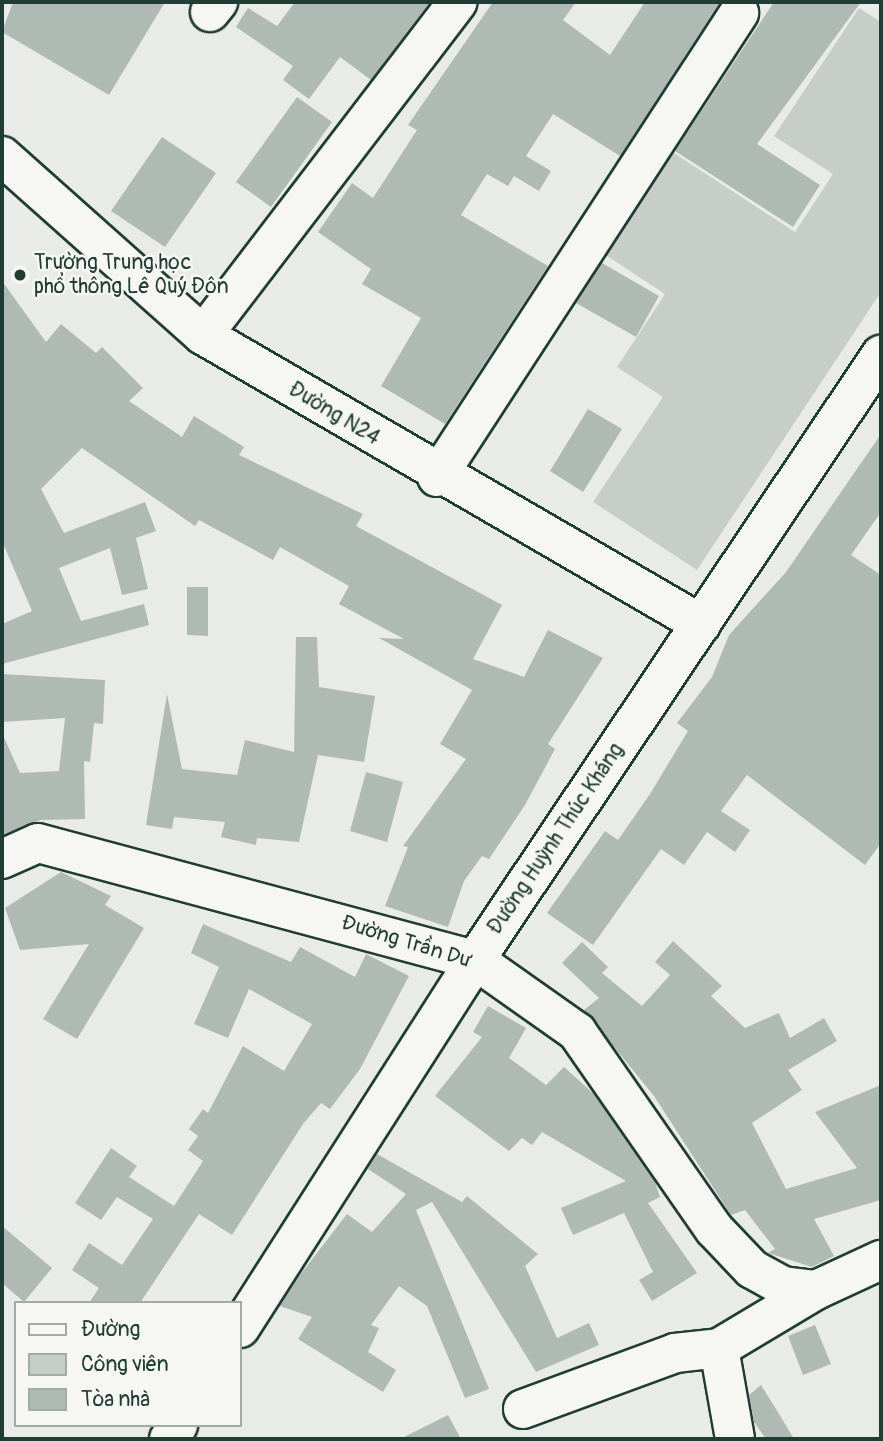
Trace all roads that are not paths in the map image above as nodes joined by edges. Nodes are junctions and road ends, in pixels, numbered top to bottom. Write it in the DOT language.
graph roads {
  1 [pos="458,2"];
  2 [pos="739,13"];
  3 [pos="2,156"];
  4 [pos="203,335"];
  5 [pos="881,355"];
  6 [pos="437,477"];
  7 [pos="701,624"];
  8 [pos="2,859"];
  9 [pos="475,960"];
  10 [pos="881,1260"];
  11 [pos="816,1290"];
  12 [pos="242,1325"];
  13 [pos="719,1348"];
  14 [pos="523,1409"];
  15 [pos="735,1439"];
  1 -- 4 [label="street"];
  2 -- 6 [label="street"];
  3 -- 4 [label="street, Đường N24"];
  4 -- 6 [label="street, Đường N24"];
  5 -- 7 [label="street, Đường Huỳnh Thúc Kháng"];
  6 -- 7 [label="street, Đường N24"];
  7 -- 9 [label="street, Đường Huỳnh Thúc Kháng"];
  8 -- 9 [label="street, Đường Trần Dư"];
  9 -- 11 [label="street, Đường Trần Dư"];
  9 -- 12 [label="street, Đường Huỳnh Thúc Kháng"];
  10 -- 11 [label="street"];
  11 -- 13 [label="street"];
  13 -- 14 [label="street"];
  13 -- 15 [label="street"];
}
